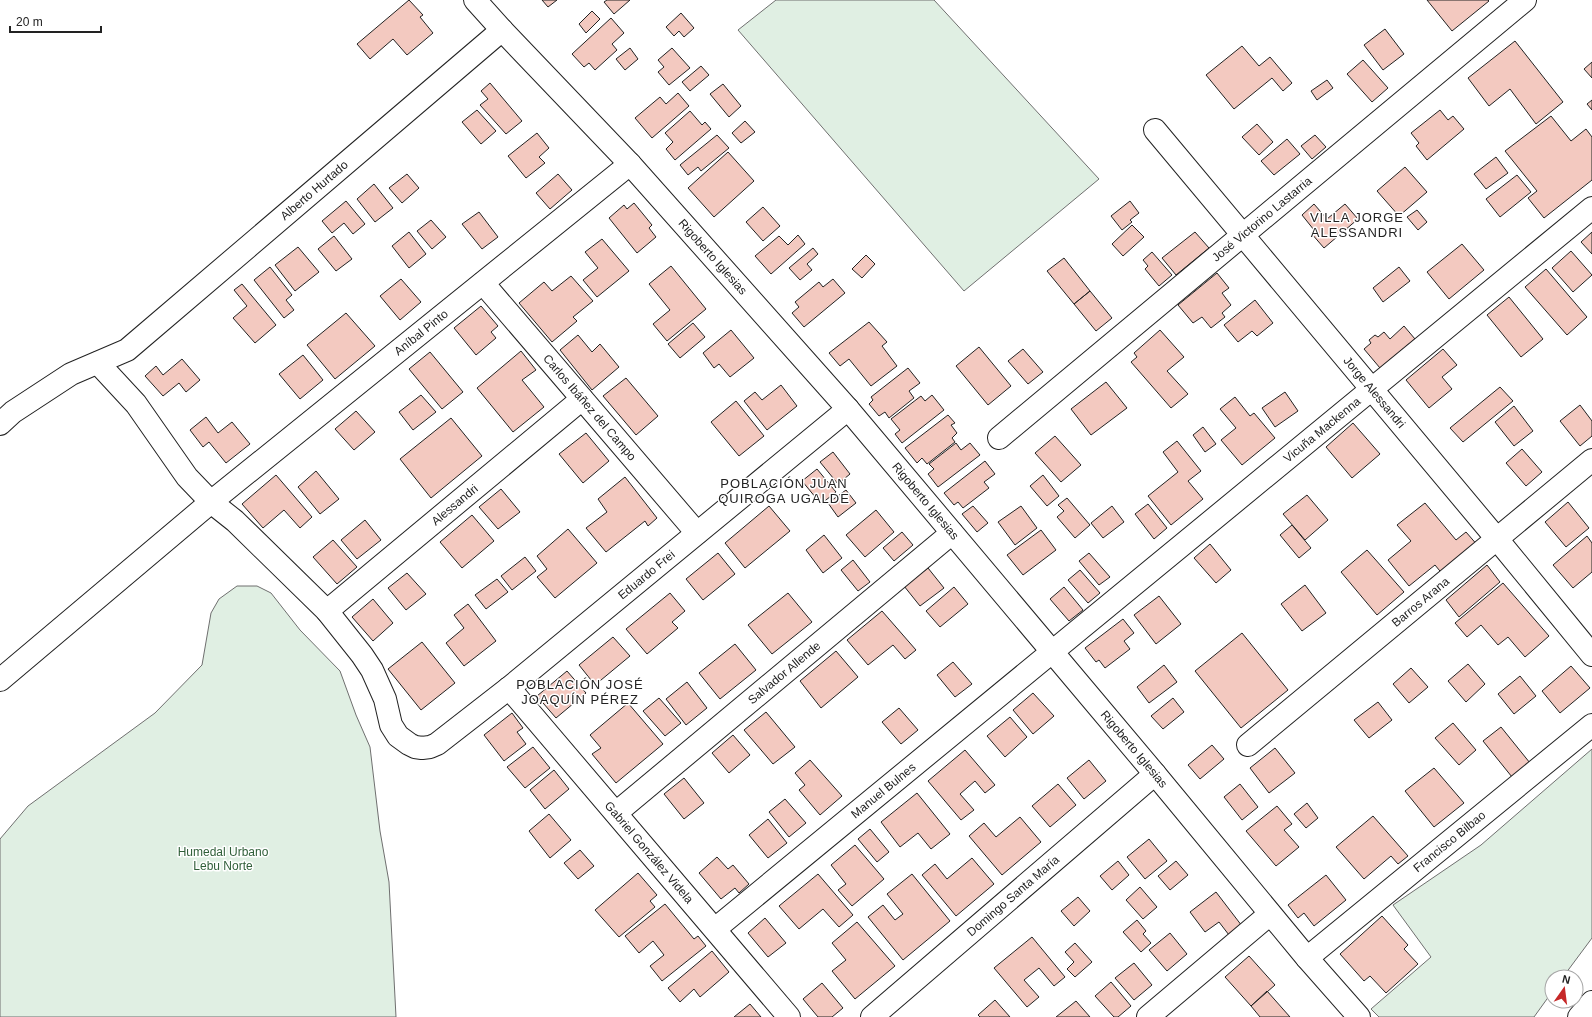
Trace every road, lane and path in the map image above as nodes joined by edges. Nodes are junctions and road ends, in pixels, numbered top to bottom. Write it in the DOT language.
graph roads {
  1 [pos="475,0"];
  2 [pos="1525,0"];
  3 [pos="502,30"];
  4 [pos="1155,130"];
  5 [pos="630,164"];
  6 [pos="1592,208"];
  7 [pos="1243,235"];
  8 [pos="483,283"];
  9 [pos="98,363"];
  10 [pos="1372,389"];
  11 [pos="582,399"];
  12 [pos="848,409"];
  13 [pos="0,424"];
  14 [pos="1000,438"];
  15 [pos="1592,460"];
  16 [pos="211,502"];
  17 [pos="697,533"];
  18 [pos="952,533"];
  19 [pos="1497,539"];
  20 [pos="327,611"];
  21 [pos="1052,652"];
  22 [pos="1592,655"];
  23 [pos="0,680"];
  24 [pos="510,688"];
  25 [pos="1592,725"];
  26 [pos="1248,745"];
  27 [pos="1155,774"];
  28 [pos="616,813"];
  29 [pos="1270,914"];
  30 [pos="715,929"];
  31 [pos="1307,958"];
  32 [pos="1592,1002"];
  33 [pos="789,1017"];
  34 [pos="872,1017"];
  35 [pos="1148,1017"];
  36 [pos="1359,1017"];
  37 [pos="1579,1017"];
  1 -- 3 [label="street, Rigoberto Iglesias"];
  2 -- 7 [label="street, José Victorino Lastarria"];
  3 -- 5 [label="street, Rigoberto Iglesias"];
  3 -- 9 [label="street, Alberto Hurtado"];
  4 -- 7 [label="street, Jorge Alessandri"];
  5 -- 8 [label="street, Aníbal Pinto"];
  5 -- 12 [label="street, Rigoberto Iglesias"];
  6 -- 10 [label="street, Vicuña Mackenna"];
  7 -- 10 [label="street, Jorge Alessandri"];
  7 -- 14 [label="street, José Victorino Lastarria"];
  8 -- 11 [label="street, Carlos Ibáñez del Campo"];
  8 -- 16 [label="street, Aníbal Pinto"];
  9 -- 13 [label="street, Alberto Hurtado"];
  9 -- 16 [label="street"];
  10 -- 19 [label="street, Jorge Alessandri"];
  10 -- 21 [label="street, Vicuña Mackenna"];
  11 -- 17 [label="street, Carlos Ibáñez del Campo"];
  11 -- 20 [label="street, Alessandri"];
  12 -- 17 [label="street, Eduardo Frei"];
  12 -- 18 [label="street, Rigoberto Iglesias"];
  15 -- 19 [label="street, Barros Arana"];
  16 -- 20 [label="street"];
  16 -- 23 [label="street, Aníbal Pinto"];
  17 -- 24 [label="street, Eduardo Frei"];
  18 -- 21 [label="street, Rigoberto Iglesias"];
  18 -- 28 [label="street, Salvador Allende"];
  19 -- 22 [label="street, Jorge Alessandri"];
  19 -- 26 [label="street, Barros Arana"];
  20 -- 24 [label="street, Eduardo Frei"];
  21 -- 27 [label="street, Rigoberto Iglesias"];
  21 -- 30 [label="street, Manuel Bulnes"];
  24 -- 28 [label="street, Gabriel González Videla"];
  25 -- 31 [label="street, Francisco Bilbao"];
  27 -- 29 [label="street, Rigoberto Iglesias"];
  27 -- 34 [label="street, Domingo Santa María"];
  28 -- 30 [label="street, Gabriel González Videla"];
  29 -- 31 [label="street, Rigoberto Iglesias"];
  29 -- 35 [label="street"];
  30 -- 33 [label="street, Gabriel González Videla"];
  31 -- 36 [label="street, Rigoberto Iglesias"];
  32 -- 37 [label="street"];
}
